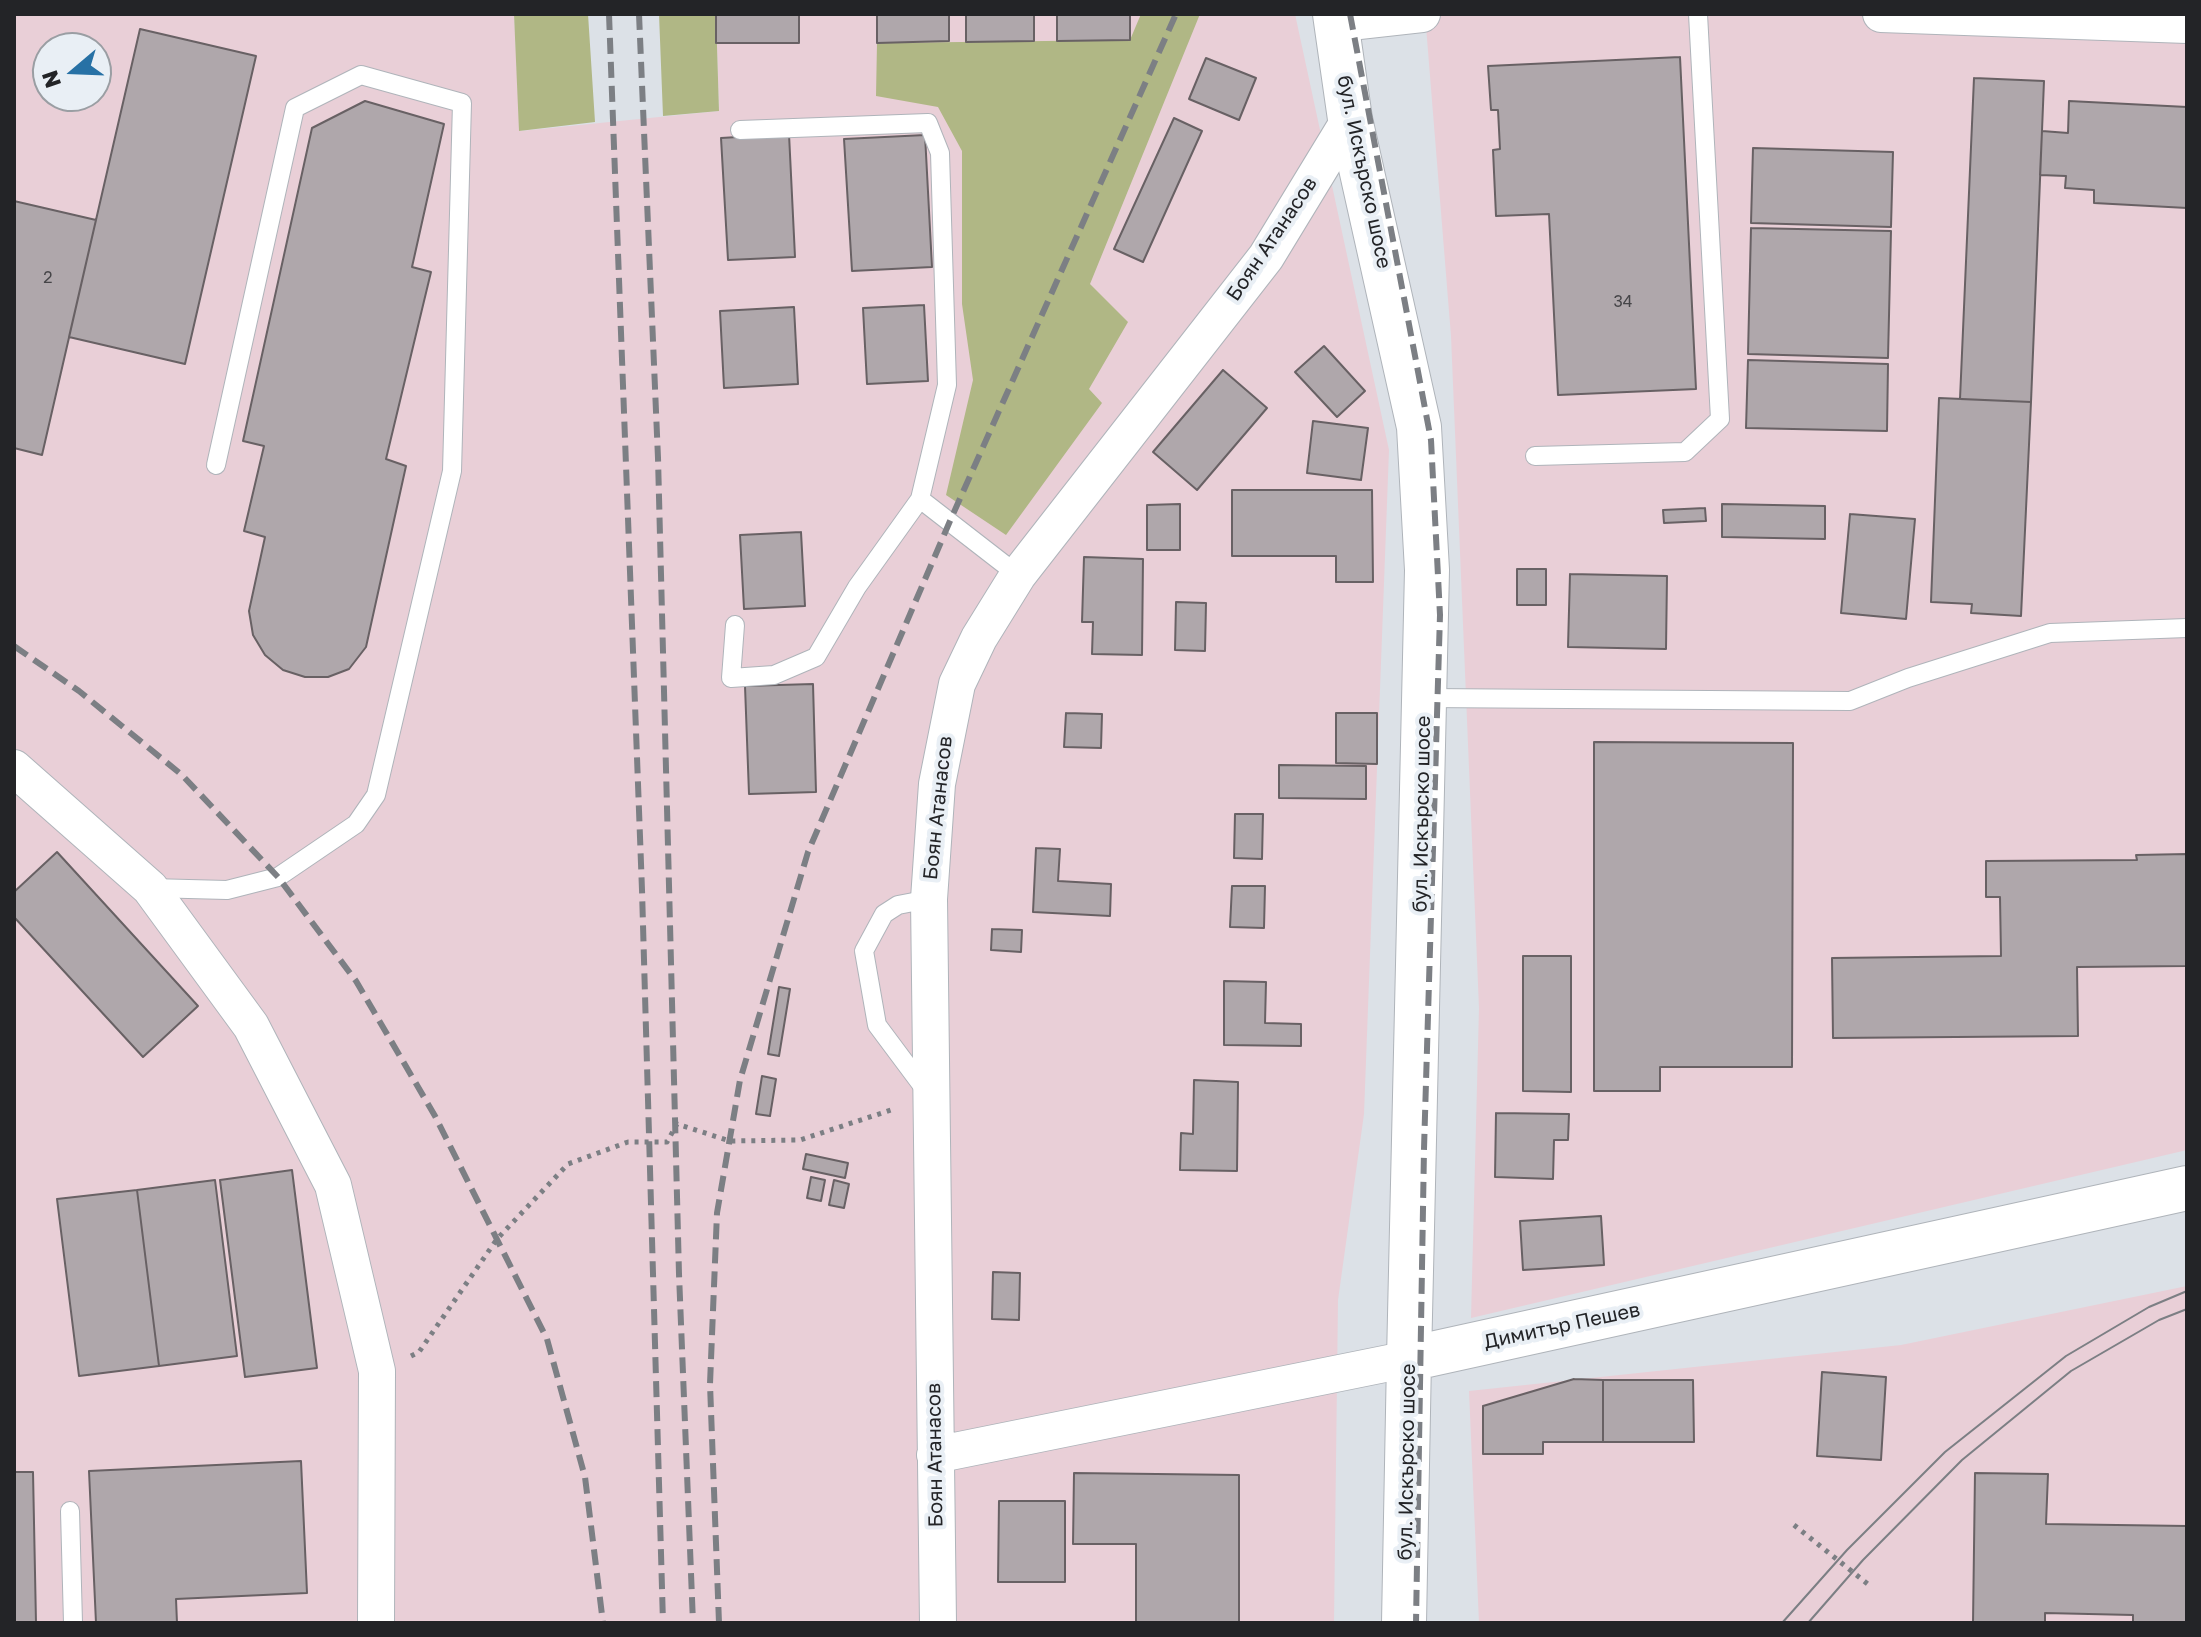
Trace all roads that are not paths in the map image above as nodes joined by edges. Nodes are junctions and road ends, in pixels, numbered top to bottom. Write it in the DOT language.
graph roads {
  1 [pos="1422,14"];
  2 [pos="1698,14"];
  3 [pos="1881,14"];
  4 [pos="1336,21"];
  5 [pos="2187,25"];
  6 [pos="1350,119"];
  7 [pos="740,130"];
  8 [pos="1535,456"];
  9 [pos="216,465"];
  10 [pos="920,499"];
  11 [pos="1018,575"];
  12 [pos="735,625"];
  13 [pos="2187,628"];
  14 [pos="1425,698"];
  15 [pos="14,768"];
  16 [pos="150,888"];
  17 [pos="929,899"];
  18 [pos="931,1097"];
  19 [pos="2187,1188"];
  20 [pos="1409,1359"];
  21 [pos="935,1455"];
  22 [pos="70,1511"];
  23 [pos="73,1623"];
  24 [pos="376,1623"];
  25 [pos="938,1623"];
  26 [pos="1404,1623"];
  1 -- 4 [label="street"];
  2 -- 8 [label="lane"];
  3 -- 5 [label="street"];
  4 -- 6 [label="street, бул. Искърско шосе"];
  6 -- 11 [label="street, Боян Атанасов"];
  6 -- 14 [label="street, бул. Искърско шосе"];
  7 -- 10 [label="lane"];
  9 -- 16 [label="lane"];
  10 -- 11 [label="lane"];
  10 -- 12 [label="lane"];
  11 -- 17 [label="street, Боян Атанасов"];
  13 -- 14 [label="lane"];
  14 -- 20 [label="street, бул. Искърско шосе"];
  15 -- 16 [label="street"];
  16 -- 24 [label="street"];
  17 -- 18 [label="street, Боян Атанасов"];
  17 -- 18 [label="lane"];
  18 -- 21 [label="street, Боян Атанасов"];
  19 -- 20 [label="street, Димитър Пешев"];
  20 -- 21 [label="street, Димитър Пешев"];
  20 -- 26 [label="street, бул. Искърско шосе"];
  21 -- 25 [label="street, Боян Атанасов"];
  22 -- 23 [label="lane"];
}
